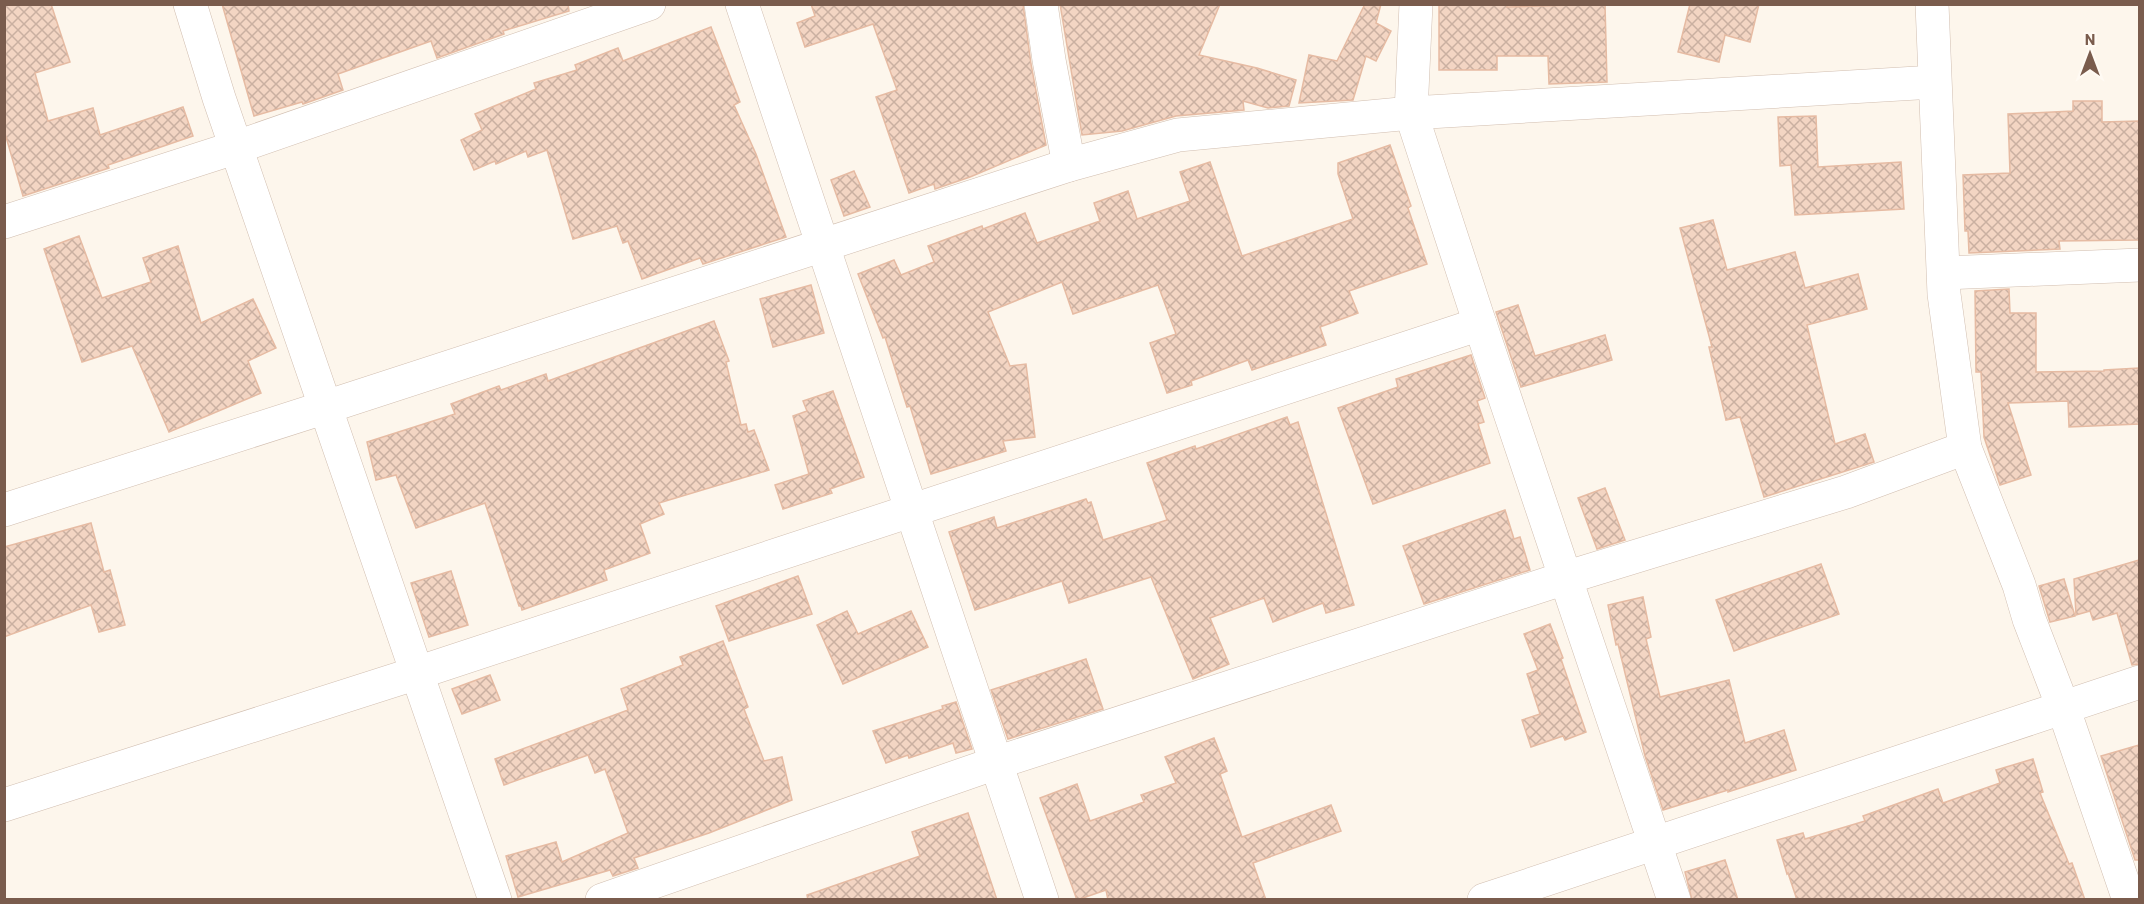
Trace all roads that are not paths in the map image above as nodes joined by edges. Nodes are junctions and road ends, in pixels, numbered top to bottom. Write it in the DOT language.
graph roads {
  1 [pos="190,4"];
  2 [pos="649,4"];
  3 [pos="742,4"];
  4 [pos="1041,4"];
  5 [pos="1416,4"];
  6 [pos="1932,4"];
  7 [pos="1934,82"];
  8 [pos="1411,113"];
  9 [pos="237,147"];
  10 [pos="1069,165"];
  11 [pos="4,222"];
  12 [pos="822,245"];
  13 [pos="2139,265"];
  14 [pos="1944,273"];
  15 [pos="1479,324"];
  16 [pos="326,407"];
  17 [pos="1965,448"];
  18 [pos="4,510"];
  19 [pos="911,510"];
  20 [pos="1565,578"];
  21 [pos="417,673"];
  22 [pos="2139,682"];
  23 [pos="2063,707"];
  24 [pos="996,763"];
  25 [pos="4,805"];
  26 [pos="1655,843"];
  27 [pos="495,900"];
  28 [pos="602,900"];
  29 [pos="1042,900"];
  30 [pos="1484,900"];
  31 [pos="1674,900"];
  32 [pos="2129,900"];
  1 -- 9 [label="street"];
  2 -- 9 [label="street"];
  3 -- 12 [label="street"];
  4 -- 10 [label="street"];
  5 -- 8 [label="street"];
  6 -- 7 [label="street"];
  7 -- 8 [label="street"];
  7 -- 14 [label="street"];
  8 -- 10 [label="street"];
  8 -- 15 [label="street"];
  9 -- 11 [label="street"];
  9 -- 16 [label="street"];
  10 -- 12 [label="street"];
  12 -- 16 [label="street"];
  12 -- 19 [label="street"];
  13 -- 14 [label="street"];
  14 -- 17 [label="street"];
  15 -- 19 [label="street"];
  15 -- 20 [label="street"];
  16 -- 18 [label="street"];
  16 -- 21 [label="street"];
  17 -- 20 [label="street"];
  17 -- 23 [label="street"];
  19 -- 21 [label="street"];
  19 -- 24 [label="street"];
  20 -- 24 [label="street"];
  20 -- 26 [label="street"];
  21 -- 25 [label="street"];
  21 -- 27 [label="street"];
  22 -- 23 [label="street"];
  23 -- 26 [label="street"];
  23 -- 32 [label="street"];
  24 -- 28 [label="street"];
  24 -- 29 [label="street"];
  26 -- 30 [label="street"];
  26 -- 31 [label="street"];
}
